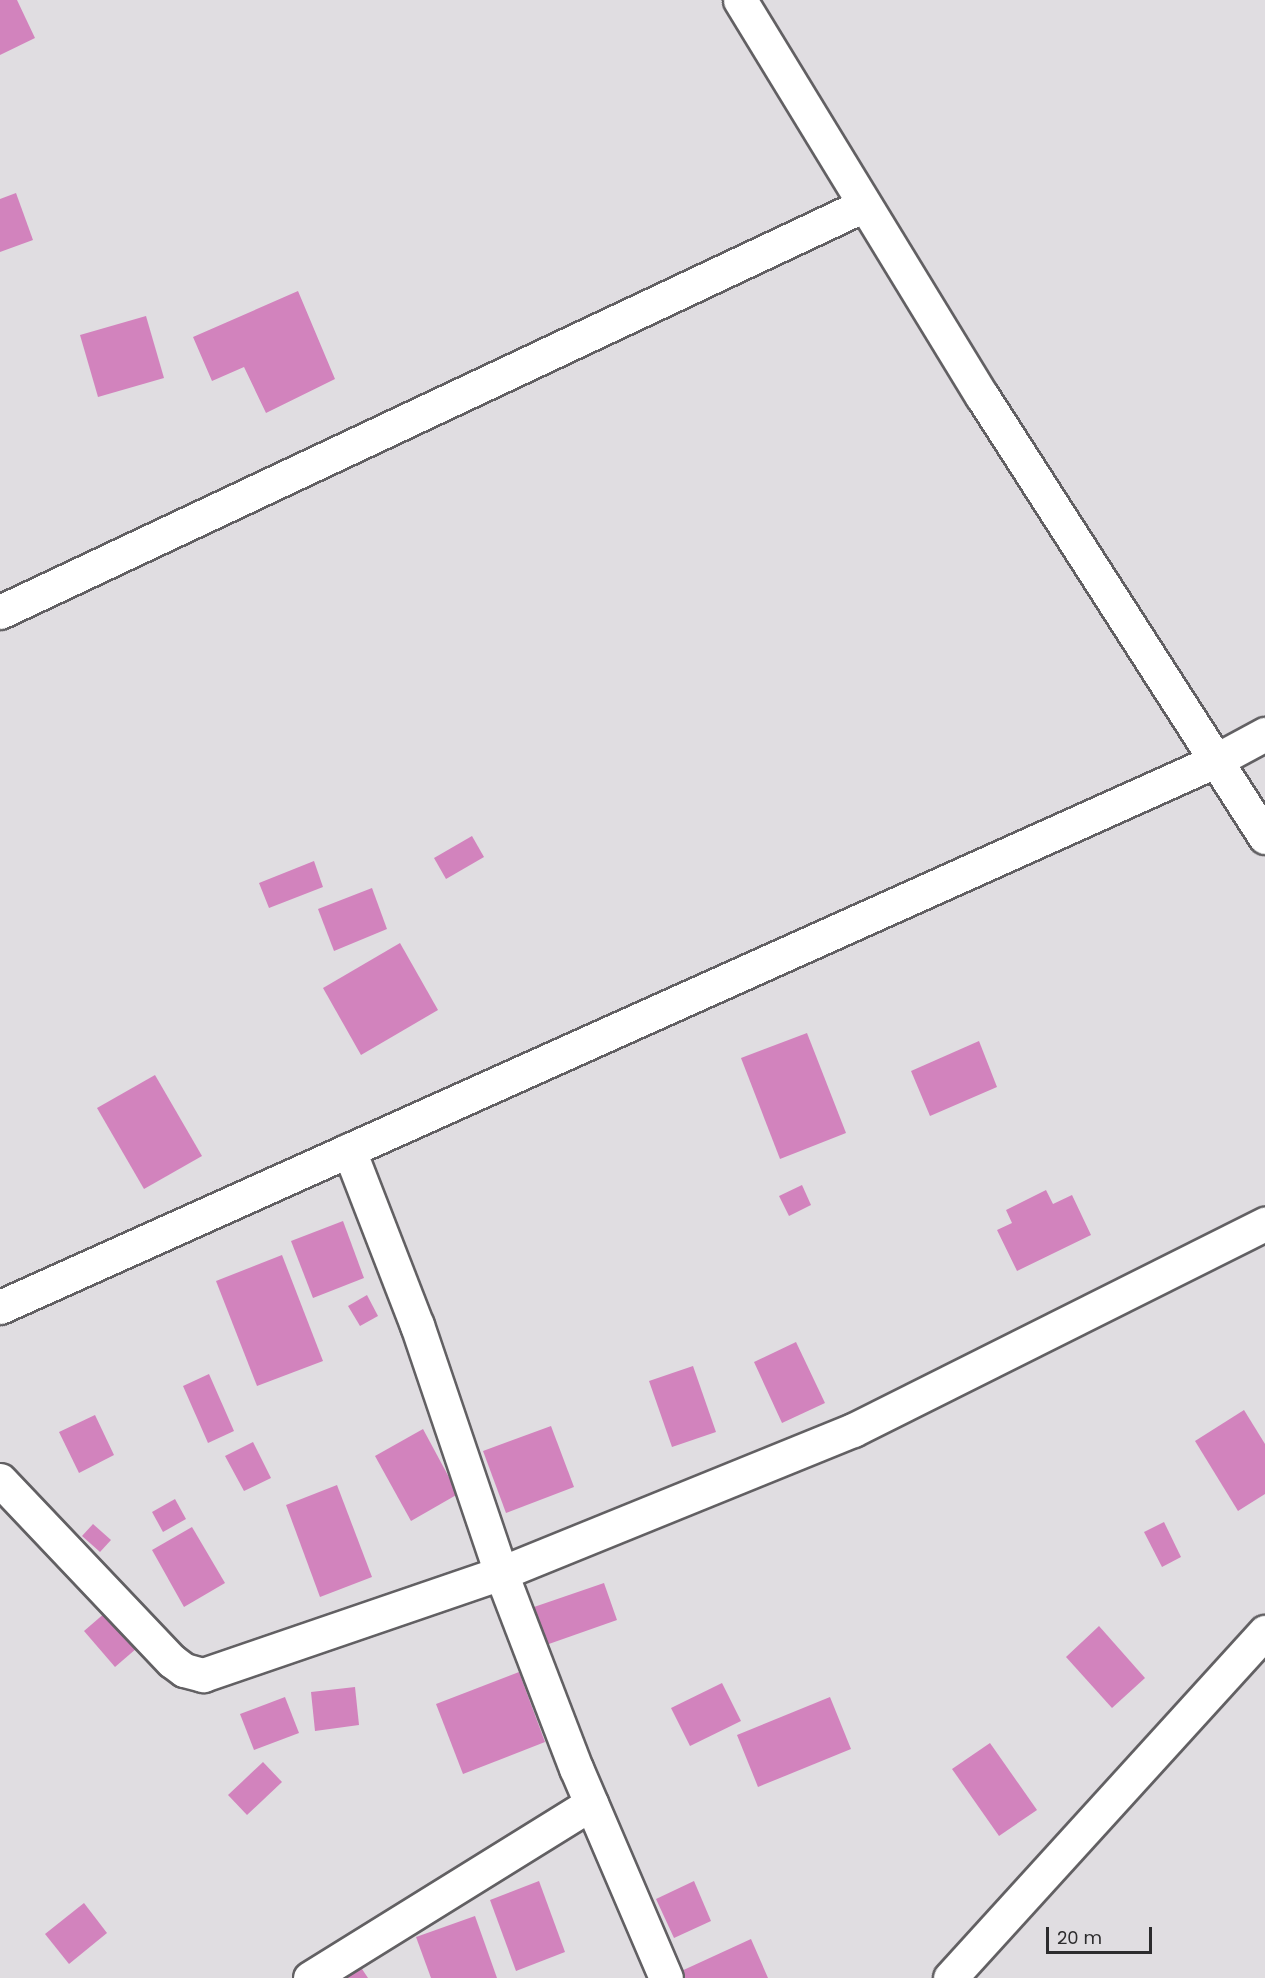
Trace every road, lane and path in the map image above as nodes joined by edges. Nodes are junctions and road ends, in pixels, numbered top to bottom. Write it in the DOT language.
graph roads {
  1 [pos="741,0"];
  2 [pos="864,205"];
  3 [pos="0,612"];
  4 [pos="1265,734"];
  5 [pos="1215,761"];
  6 [pos="1265,837"];
  7 [pos="349,1150"];
  8 [pos="1265,1224"];
  9 [pos="0,1307"];
  10 [pos="0,1480"];
  11 [pos="501,1573"];
  12 [pos="1265,1632"];
  13 [pos="591,1804"];
  14 [pos="310,1978"];
  15 [pos="666,1978"];
  16 [pos="950,1978"];
  1 -- 2 [label="street"];
  2 -- 3 [label="street"];
  2 -- 5 [label="street"];
  4 -- 5 [label="street"];
  5 -- 6 [label="street"];
  5 -- 7 [label="street"];
  7 -- 9 [label="street"];
  7 -- 11 [label="street"];
  8 -- 11 [label="street"];
  10 -- 11 [label="street"];
  11 -- 13 [label="street"];
  12 -- 16 [label="street"];
  13 -- 14 [label="street"];
  13 -- 15 [label="street"];
}
